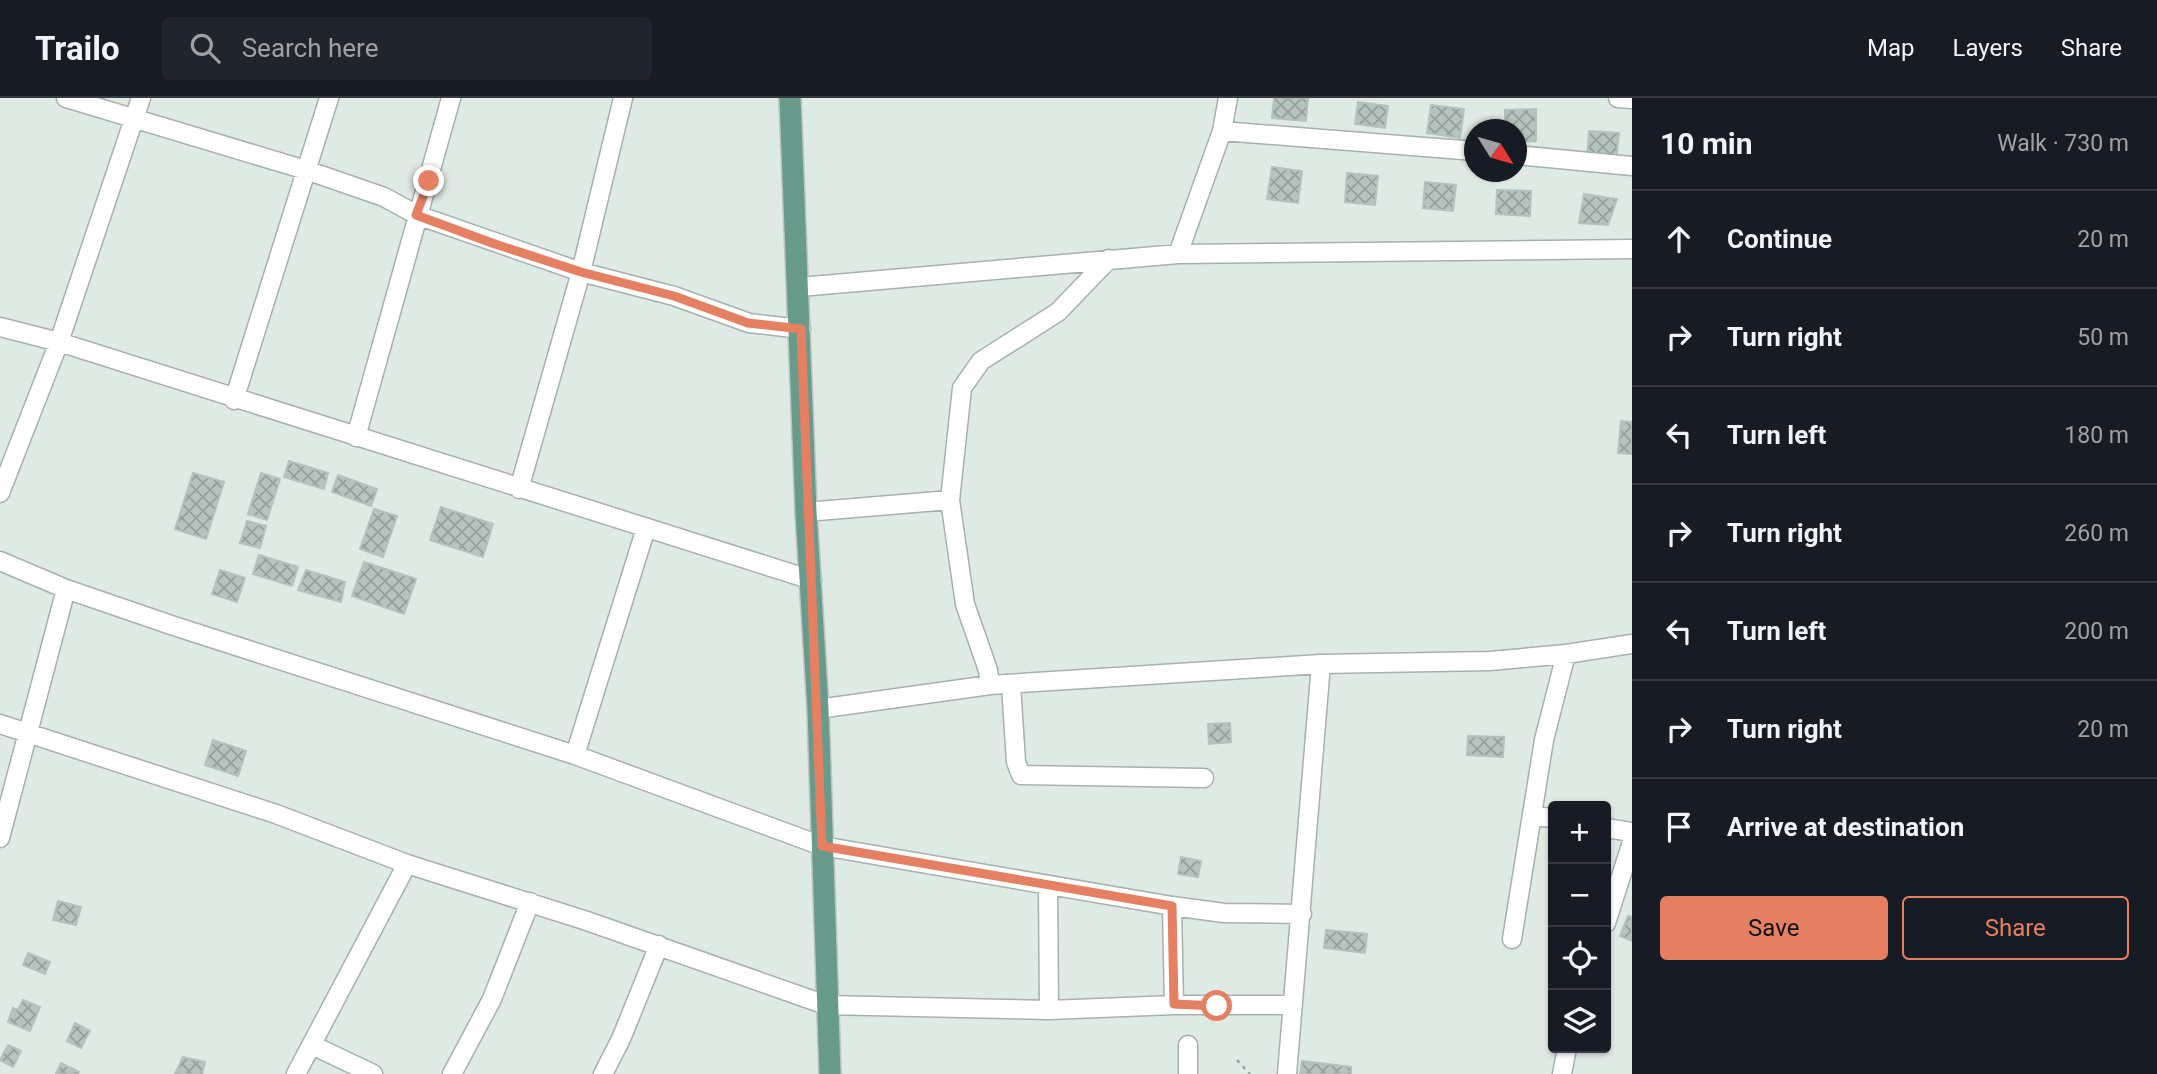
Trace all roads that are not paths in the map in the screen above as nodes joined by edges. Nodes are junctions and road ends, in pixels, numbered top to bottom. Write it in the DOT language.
graph roads {
  1 [pos="66,98"];
  2 [pos="141,98"];
  3 [pos="329,98"];
  4 [pos="450,98"];
  5 [pos="623,98"];
  6 [pos="790,98"];
  7 [pos="1228,98"];
  8 [pos="1618,98"];
  9 [pos="1632,99"];
  10 [pos="134,120"];
  11 [pos="1222,131"];
  12 [pos="1464,150"];
  13 [pos="1527,156"];
  14 [pos="1632,166"];
  15 [pos="309,171"];
  16 [pos="416,215"];
  17 [pos="1632,249"];
  18 [pos="1178,254"];
  19 [pos="1109,259"];
  20 [pos="581,272"];
  21 [pos="800,287"];
  22 [pos="0,327"];
  23 [pos="801,329"];
  24 [pos="58,342"];
  25 [pos="234,400"];
  26 [pos="356,437"];
  27 [pos="519,488"];
  28 [pos="0,493"];
  29 [pos="950,500"];
  30 [pos="806,512"];
  31 [pos="646,528"];
  32 [pos="0,561"];
  33 [pos="812,580"];
  34 [pos="66,589"];
  35 [pos="1632,644"];
  36 [pos="1566,654"];
  37 [pos="1321,664"];
  38 [pos="990,685"];
  39 [pos="1011,685"];
  40 [pos="818,709"];
  41 [pos="0,724"];
  42 [pos="27,733"];
  43 [pos="575,755"];
  44 [pos="1204,778"];
  45 [pos="1534,816"];
  46 [pos="1548,817"];
  47 [pos="1611,829"];
  48 [pos="1632,832"];
  49 [pos="0,838"];
  50 [pos="1632,842"];
  51 [pos="822,846"];
  52 [pos="407,864"];
  53 [pos="1048,887"];
  54 [pos="530,902"];
  55 [pos="1172,906"];
  56 [pos="1611,907"];
  57 [pos="1302,914"];
  58 [pos="1512,939"];
  59 [pos="659,945"];
  60 [pos="1174,1004"];
  61 [pos="827,1005"];
  62 [pos="1293,1005"];
  63 [pos="1049,1010"];
  64 [pos="312,1045"];
  65 [pos="1188,1045"];
  66 [pos="1566,1053"];
  67 [pos="296,1074"];
  68 [pos="373,1074"];
  69 [pos="452,1074"];
  70 [pos="603,1074"];
  71 [pos="830,1074"];
  72 [pos="1188,1074"];
  73 [pos="1287,1074"];
  74 [pos="1562,1074"];
  1 -- 10 [label="street"];
  2 -- 10 [label="street"];
  3 -- 15 [label="street"];
  4 -- 16 [label="street"];
  5 -- 20 [label="street"];
  6 -- 21 [label="main road"];
  7 -- 11 [label="street"];
  8 -- 9 [label="street"];
  10 -- 15 [label="street"];
  10 -- 24 [label="street"];
  11 -- 12 [label="street"];
  11 -- 18 [label="street"];
  13 -- 14 [label="street"];
  15 -- 16 [label="street"];
  15 -- 25 [label="street"];
  16 -- 20 [label="street"];
  16 -- 26 [label="street"];
  17 -- 18 [label="street"];
  18 -- 19 [label="street"];
  19 -- 21 [label="street"];
  19 -- 29 [label="street"];
  20 -- 23 [label="street"];
  20 -- 27 [label="street"];
  21 -- 23 [label="main road"];
  22 -- 24 [label="street"];
  23 -- 30 [label="main road"];
  24 -- 25 [label="street"];
  24 -- 28 [label="street"];
  25 -- 26 [label="street"];
  26 -- 27 [label="street"];
  27 -- 31 [label="street"];
  29 -- 30 [label="street"];
  29 -- 38 [label="street"];
  30 -- 33 [label="main road"];
  31 -- 33 [label="street"];
  31 -- 43 [label="street"];
  32 -- 34 [label="street"];
  33 -- 40 [label="main road"];
  34 -- 42 [label="street"];
  34 -- 43 [label="street"];
  35 -- 36 [label="street"];
  36 -- 37 [label="street"];
  36 -- 45 [label="street"];
  37 -- 39 [label="street"];
  37 -- 57 [label="street"];
  38 -- 39 [label="street"];
  38 -- 40 [label="street"];
  39 -- 44 [label="street"];
  40 -- 51 [label="main road"];
  41 -- 42 [label="street"];
  42 -- 49 [label="street"];
  42 -- 52 [label="street"];
  43 -- 51 [label="street"];
  45 -- 46 [label="street"];
  45 -- 58 [label="street"];
  47 -- 48 [label="street"];
  50 -- 56 [label="street"];
  51 -- 53 [label="street"];
  51 -- 61 [label="main road"];
  52 -- 54 [label="street"];
  52 -- 64 [label="street"];
  53 -- 55 [label="street"];
  53 -- 63 [label="street"];
  54 -- 59 [label="street"];
  54 -- 69 [label="street"];
  55 -- 57 [label="street"];
  55 -- 60 [label="street"];
  57 -- 62 [label="street"];
  59 -- 61 [label="street"];
  59 -- 70 [label="street"];
  60 -- 62 [label="street"];
  60 -- 63 [label="street"];
  61 -- 63 [label="street"];
  61 -- 71 [label="main road"];
  62 -- 73 [label="street"];
  64 -- 67 [label="street"];
  64 -- 68 [label="street"];
  65 -- 72 [label="street"];
  66 -- 74 [label="street"];
}
